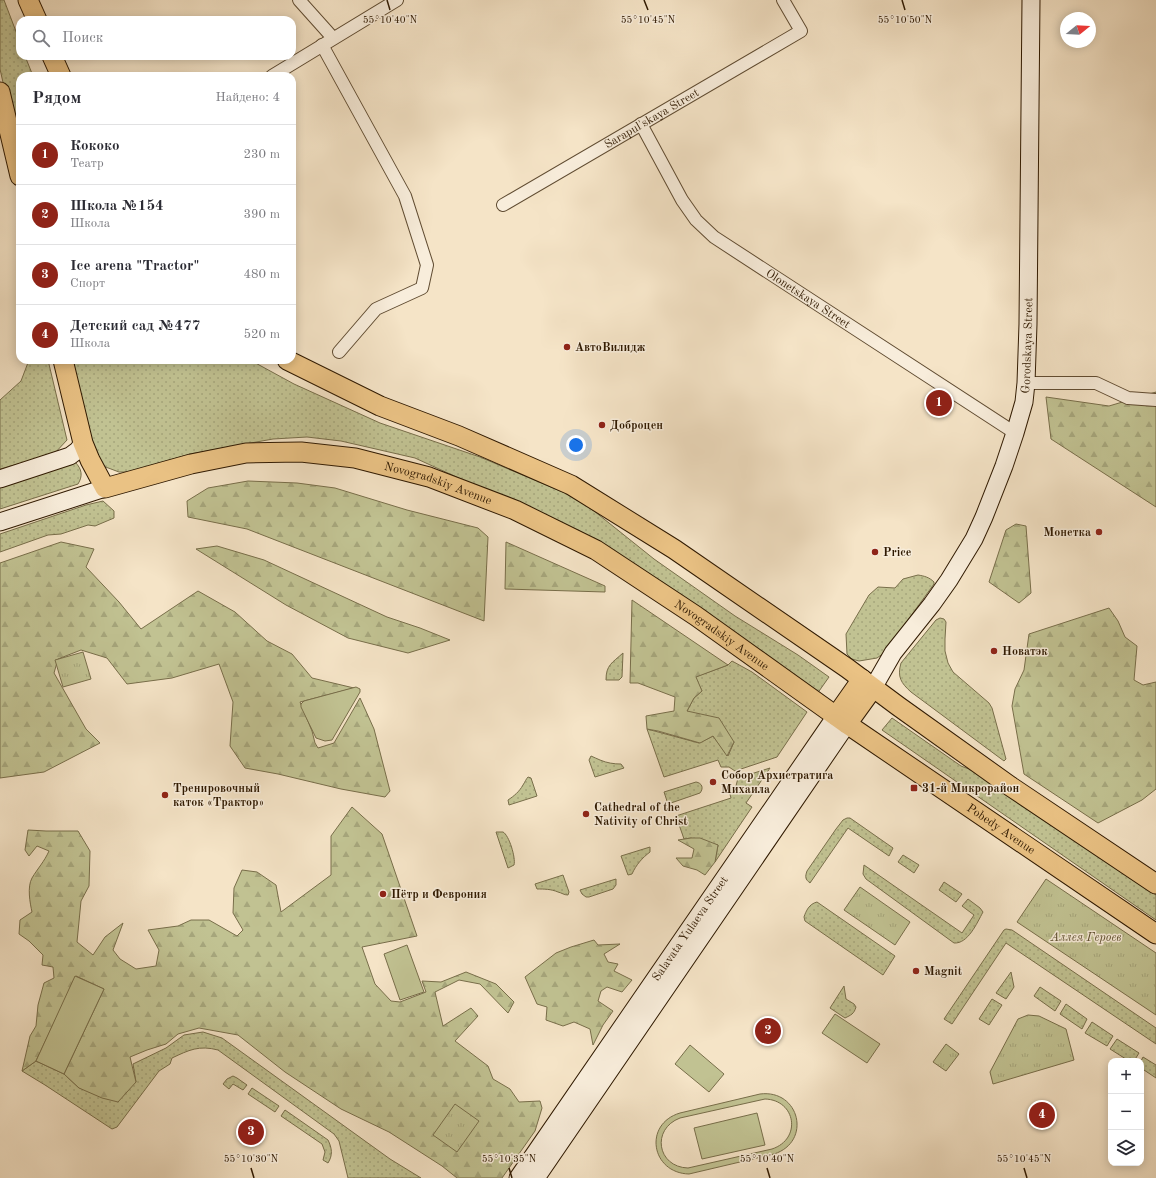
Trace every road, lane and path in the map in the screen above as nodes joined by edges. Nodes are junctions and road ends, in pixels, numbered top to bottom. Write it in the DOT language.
graph roads {
  1 [pos="28,0"];
  2 [pos="299,0"];
  3 [pos="397,0"];
  4 [pos="783,0"];
  5 [pos="1031,0"];
  6 [pos="35,16"];
  7 [pos="334,38"];
  8 [pos="322,45"];
  9 [pos="54,60"];
  10 [pos="59,72"];
  11 [pos="278,72"];
  12 [pos="0,92"];
  13 [pos="641,124"];
  14 [pos="16,159"];
  15 [pos="503,205"];
  16 [pos="339,352"];
  17 [pos="65,364"];
  18 [pos="295,364"];
  19 [pos="1026,383"];
  20 [pos="1156,400"];
  21 [pos="1015,433"];
  22 [pos="83,443"];
  23 [pos="0,479"];
  24 [pos="105,488"];
  25 [pos="0,522"];
  26 [pos="867,683"];
  27 [pos="858,708"];
  28 [pos="841,720"];
  29 [pos="1156,884"];
  30 [pos="1156,934"];
  31 [pos="518,1178"];
  32 [pos="536,1178"];
  1 -- 6 [label="main road"];
  2 -- 7 [label="street"];
  3 -- 7 [label="street"];
  4 -- 13 [label="street, Sarapul'skaya Street"];
  5 -- 19 [label="main road, Gorodskaya Street"];
  7 -- 8 [label="street"];
  8 -- 11 [label="street"];
  8 -- 16 [label="street"];
  9 -- 10 [label="main road"];
  12 -- 14 [label="main road"];
  13 -- 15 [label="street, Sarapul'skaya Street"];
  13 -- 21 [label="street, Olonetskaya Street"];
  17 -- 22 [label="main road"];
  18 -- 26 [label="main road"];
  19 -- 20 [label="street"];
  19 -- 21 [label="main road, Gorodskaya Street"];
  21 -- 26 [label="main road, Gorodskaya Street"];
  22 -- 23 [label="main road"];
  22 -- 24 [label="main road"];
  24 -- 25 [label="main road"];
  24 -- 28 [label="main road, Novogradskiy Avenue"];
  26 -- 27 [label="main road, Gorodskaya Street"];
  26 -- 28 [label="main road, Salavata Yulaeva Street"];
  26 -- 29 [label="main road"];
  27 -- 28 [label="main road, Salavata Yulaeva Street"];
  28 -- 30 [label="main road, Pobedy Avenue"];
  28 -- 31 [label="main road, Salavata Yulaeva Street"];
  28 -- 32 [label="main road, Salavata Yulaeva Street"];
}
